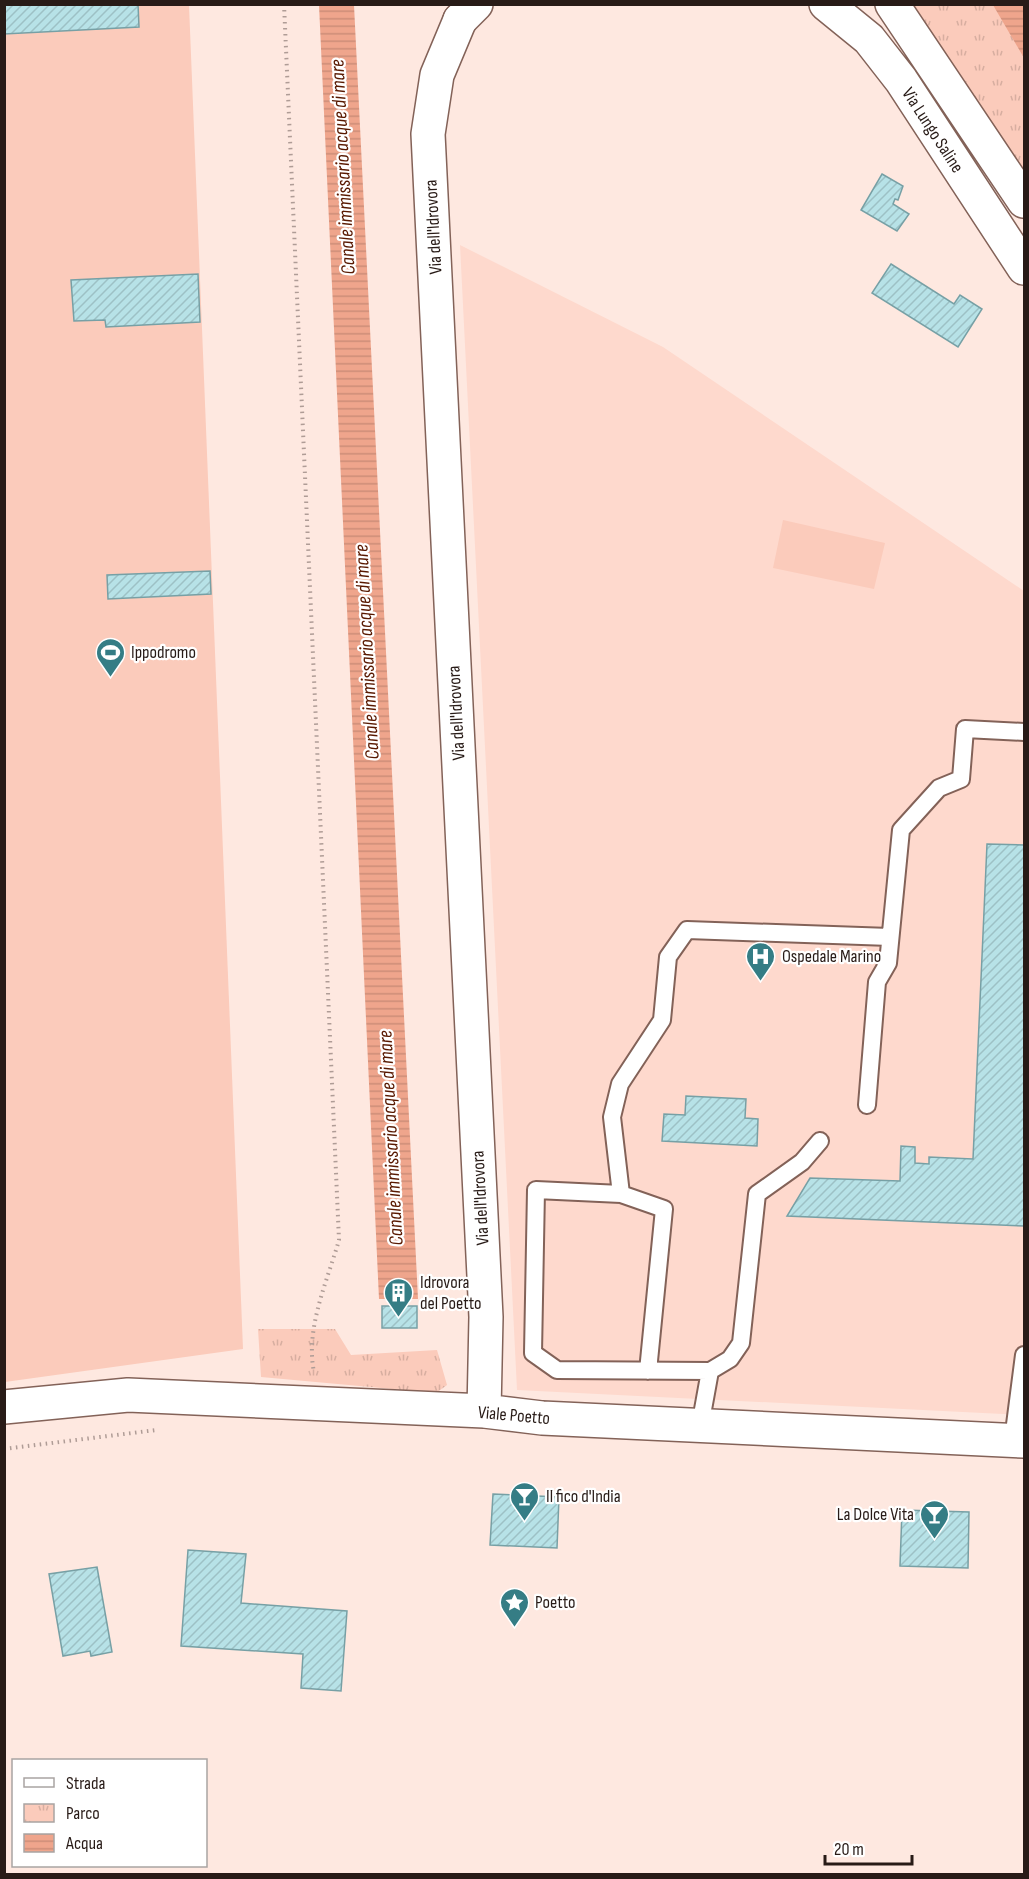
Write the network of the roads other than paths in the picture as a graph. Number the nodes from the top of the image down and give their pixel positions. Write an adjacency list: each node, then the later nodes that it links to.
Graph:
1 (826, 4): 5 (street, Via Lungo Saline)
2 (892, 4): 4 (street, Via Lungo Saline)
3 (466, 10): 15 (street, Via dell'Idrovora)
4 (1024, 201)
5 (1024, 268)
6 (1024, 732): 7 (lane)
7 (890, 937): 8 (lane); 10 (lane)
8 (867, 1105)
9 (820, 1141): 13 (lane)
10 (621, 1194): 12 (lane); 12 (lane)
11 (1024, 1355): 17 (lane)
12 (648, 1371): 13 (lane)
13 (710, 1371): 16 (lane)
14 (4, 1407): 15 (street, Viale Poetto)
15 (484, 1411): 16 (street, Viale Poetto)
16 (700, 1426): 17 (street, Viale Poetto)
17 (1019, 1441)

